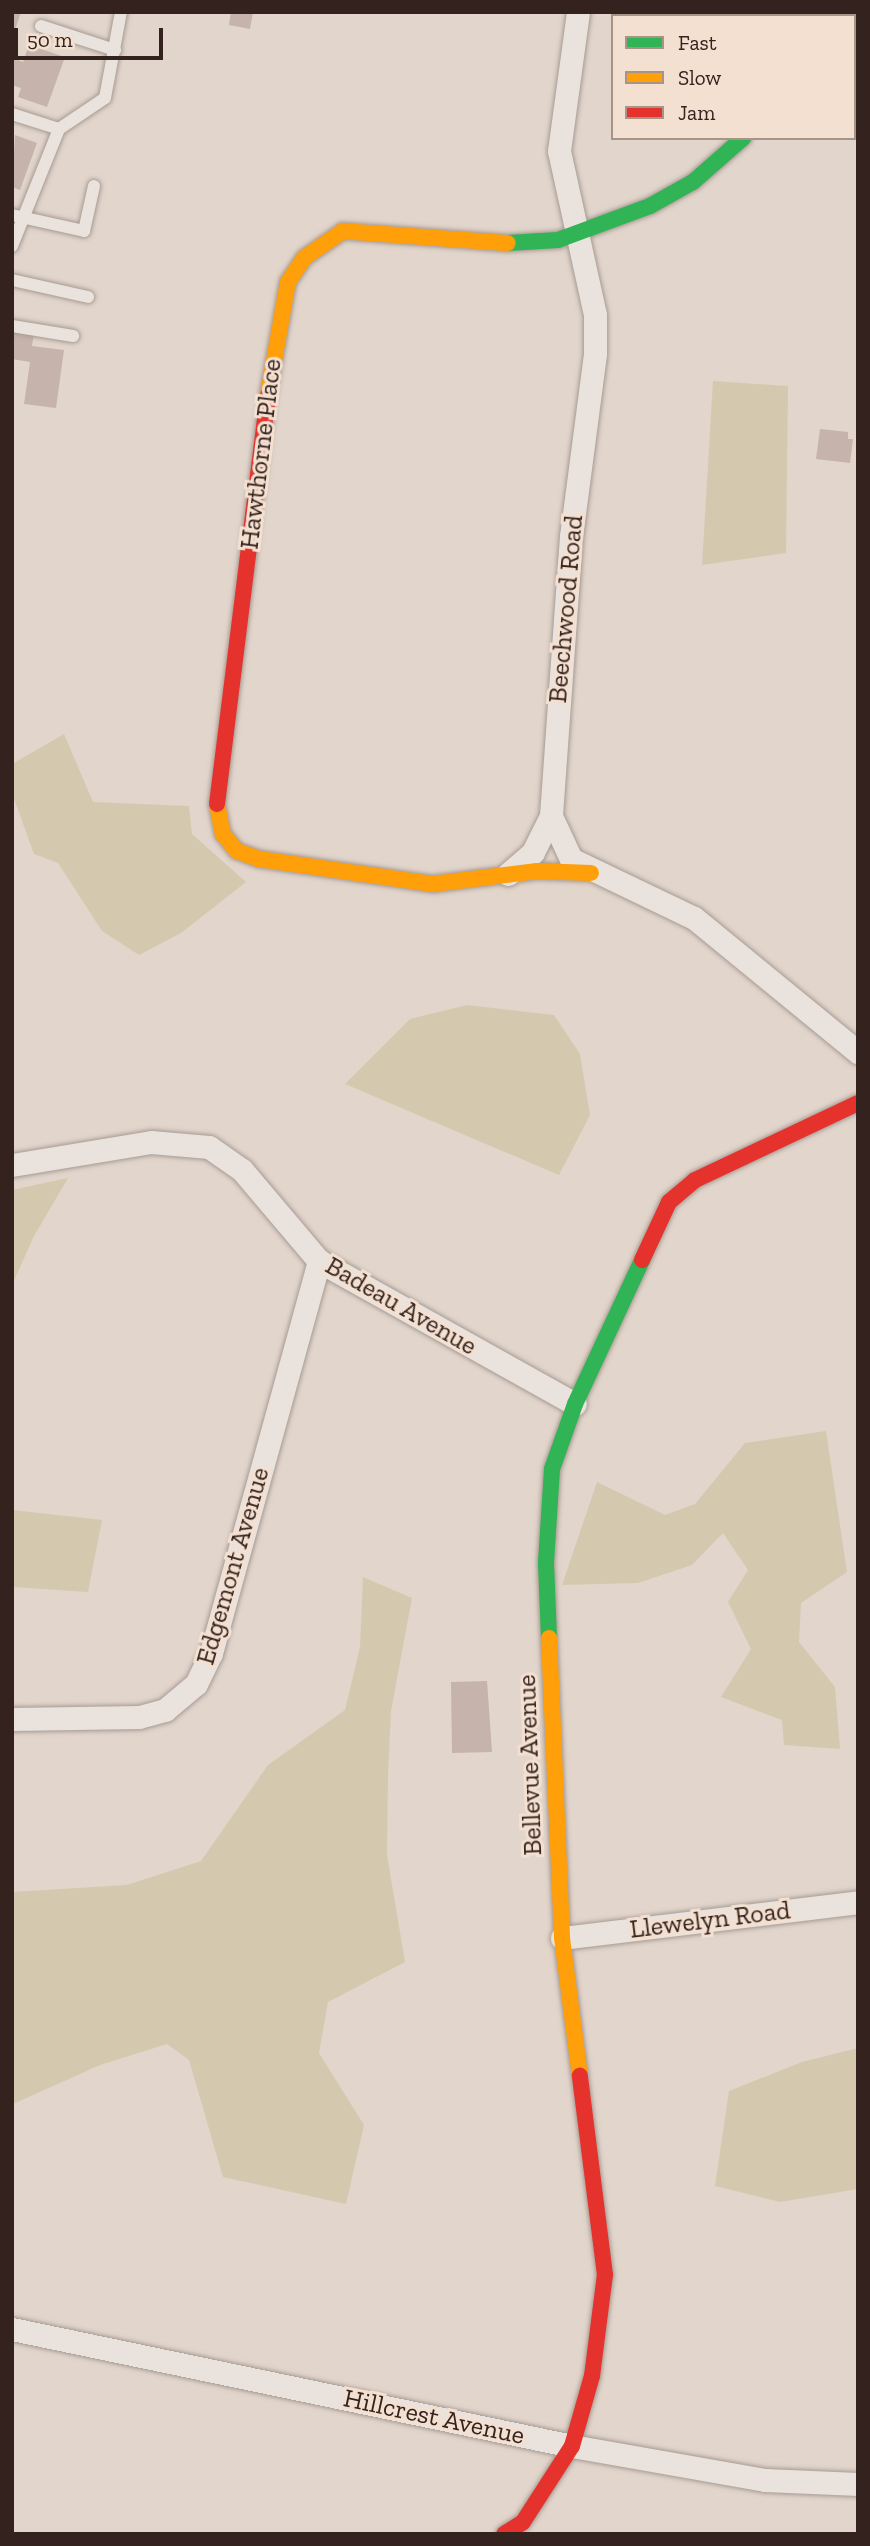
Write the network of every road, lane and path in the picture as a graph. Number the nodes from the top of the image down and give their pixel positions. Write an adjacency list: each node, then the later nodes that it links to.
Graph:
1 (121, 12): 4 (lane)
2 (578, 12): 10 (street, Beechwood Road)
3 (41, 26): 4 (lane)
4 (115, 50): 6 (lane)
5 (12, 114): 6 (lane)
6 (59, 129): 9 (lane)
7 (741, 140): 10 (street, Hawthorne Place)
8 (94, 186): 9 (lane)
9 (18, 215): 11 (lane)
10 (579, 233): 16 (street, Beechwood Road); 18 (street, Hawthorne Place)
11 (12, 246)
12 (12, 280): 13 (lane)
13 (88, 297)
14 (12, 326): 15 (lane)
15 (74, 336)
16 (551, 816): 17 (street, Beechwood Road); 18 (street)
17 (591, 873): 18 (street, Hawthorne Place); 19 (street, Beechwood Road)
18 (508, 874)
19 (858, 1052)
20 (858, 1103): 23 (street, Bellevue Avenue)
21 (12, 1165): 22 (street, Badeau Avenue)
22 (319, 1261): 23 (street, Badeau Avenue); 24 (street, Edgemont Avenue)
23 (575, 1404): 26 (street, Bellevue Avenue)
24 (12, 1719)
25 (858, 1902): 26 (street, Llewelyn Road)
26 (562, 1938): 28 (street, Bellevue Avenue)
27 (12, 2329): 28 (street, Hillcrest Avenue)
28 (572, 2446): 29 (street, Hillcrest Avenue); 30 (street, Bellevue Avenue)
29 (858, 2484)
30 (504, 2534)

